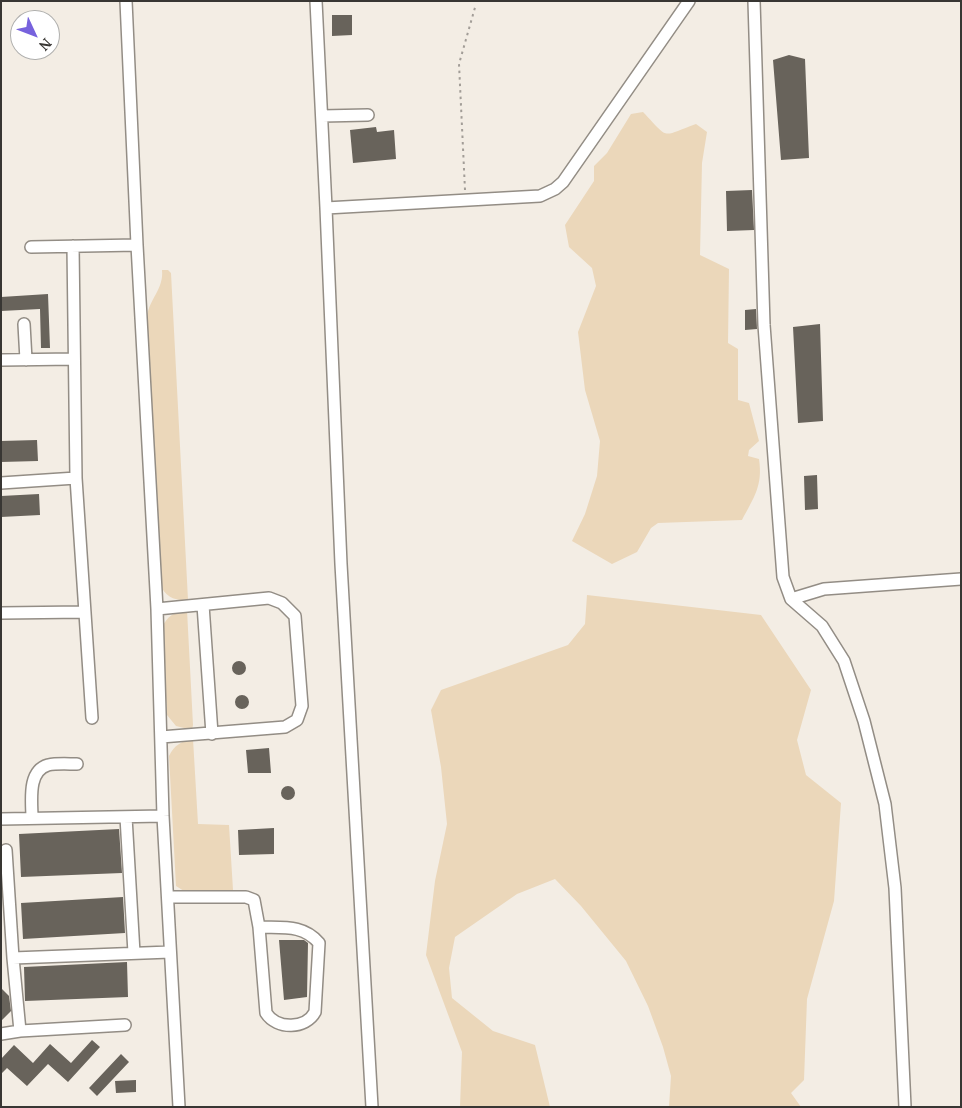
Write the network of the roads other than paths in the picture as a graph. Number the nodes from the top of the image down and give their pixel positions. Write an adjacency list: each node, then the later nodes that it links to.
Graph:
1 (126, 1): 8 (street)
2 (316, 1): 6 (street)
3 (690, 1): 7 (street)
4 (754, 1): 18 (street)
5 (368, 115): 6 (street)
6 (322, 116): 7 (street)
7 (326, 208): 41 (street)
8 (136, 245): 9 (street); 20 (street)
9 (73, 246): 10 (street); 12 (street)
10 (31, 247)
11 (24, 324): 14 (street)
12 (74, 359): 14 (street); 15 (street)
13 (1, 360): 14 (street)
14 (26, 360)
15 (76, 478): 16 (street); 21 (street)
16 (1, 483)
17 (961, 580): 18 (street)
18 (791, 599): 42 (street)
19 (203, 605): 20 (street); 24 (street); 24 (street)
20 (157, 609): 25 (street)
21 (84, 612): 22 (street); 23 (street)
22 (1, 613)
23 (92, 718)
24 (212, 734): 25 (street)
25 (161, 738): 27 (street)
26 (77, 764): 29 (street)
27 (163, 816): 28 (street); 32 (street)
28 (126, 817): 29 (street); 35 (street)
29 (32, 818): 30 (street)
30 (1, 819)
31 (6, 850): 36 (street)
32 (168, 897): 33 (street); 34 (street)
33 (259, 927): 33 (street)
34 (170, 952): 35 (street); 40 (street)
35 (134, 953): 36 (street)
36 (12, 958): 38 (street)
37 (125, 1026): 38 (street)
38 (20, 1031): 39 (street)
39 (1, 1034)
40 (178, 1107)
41 (372, 1107)
42 (905, 1107)

